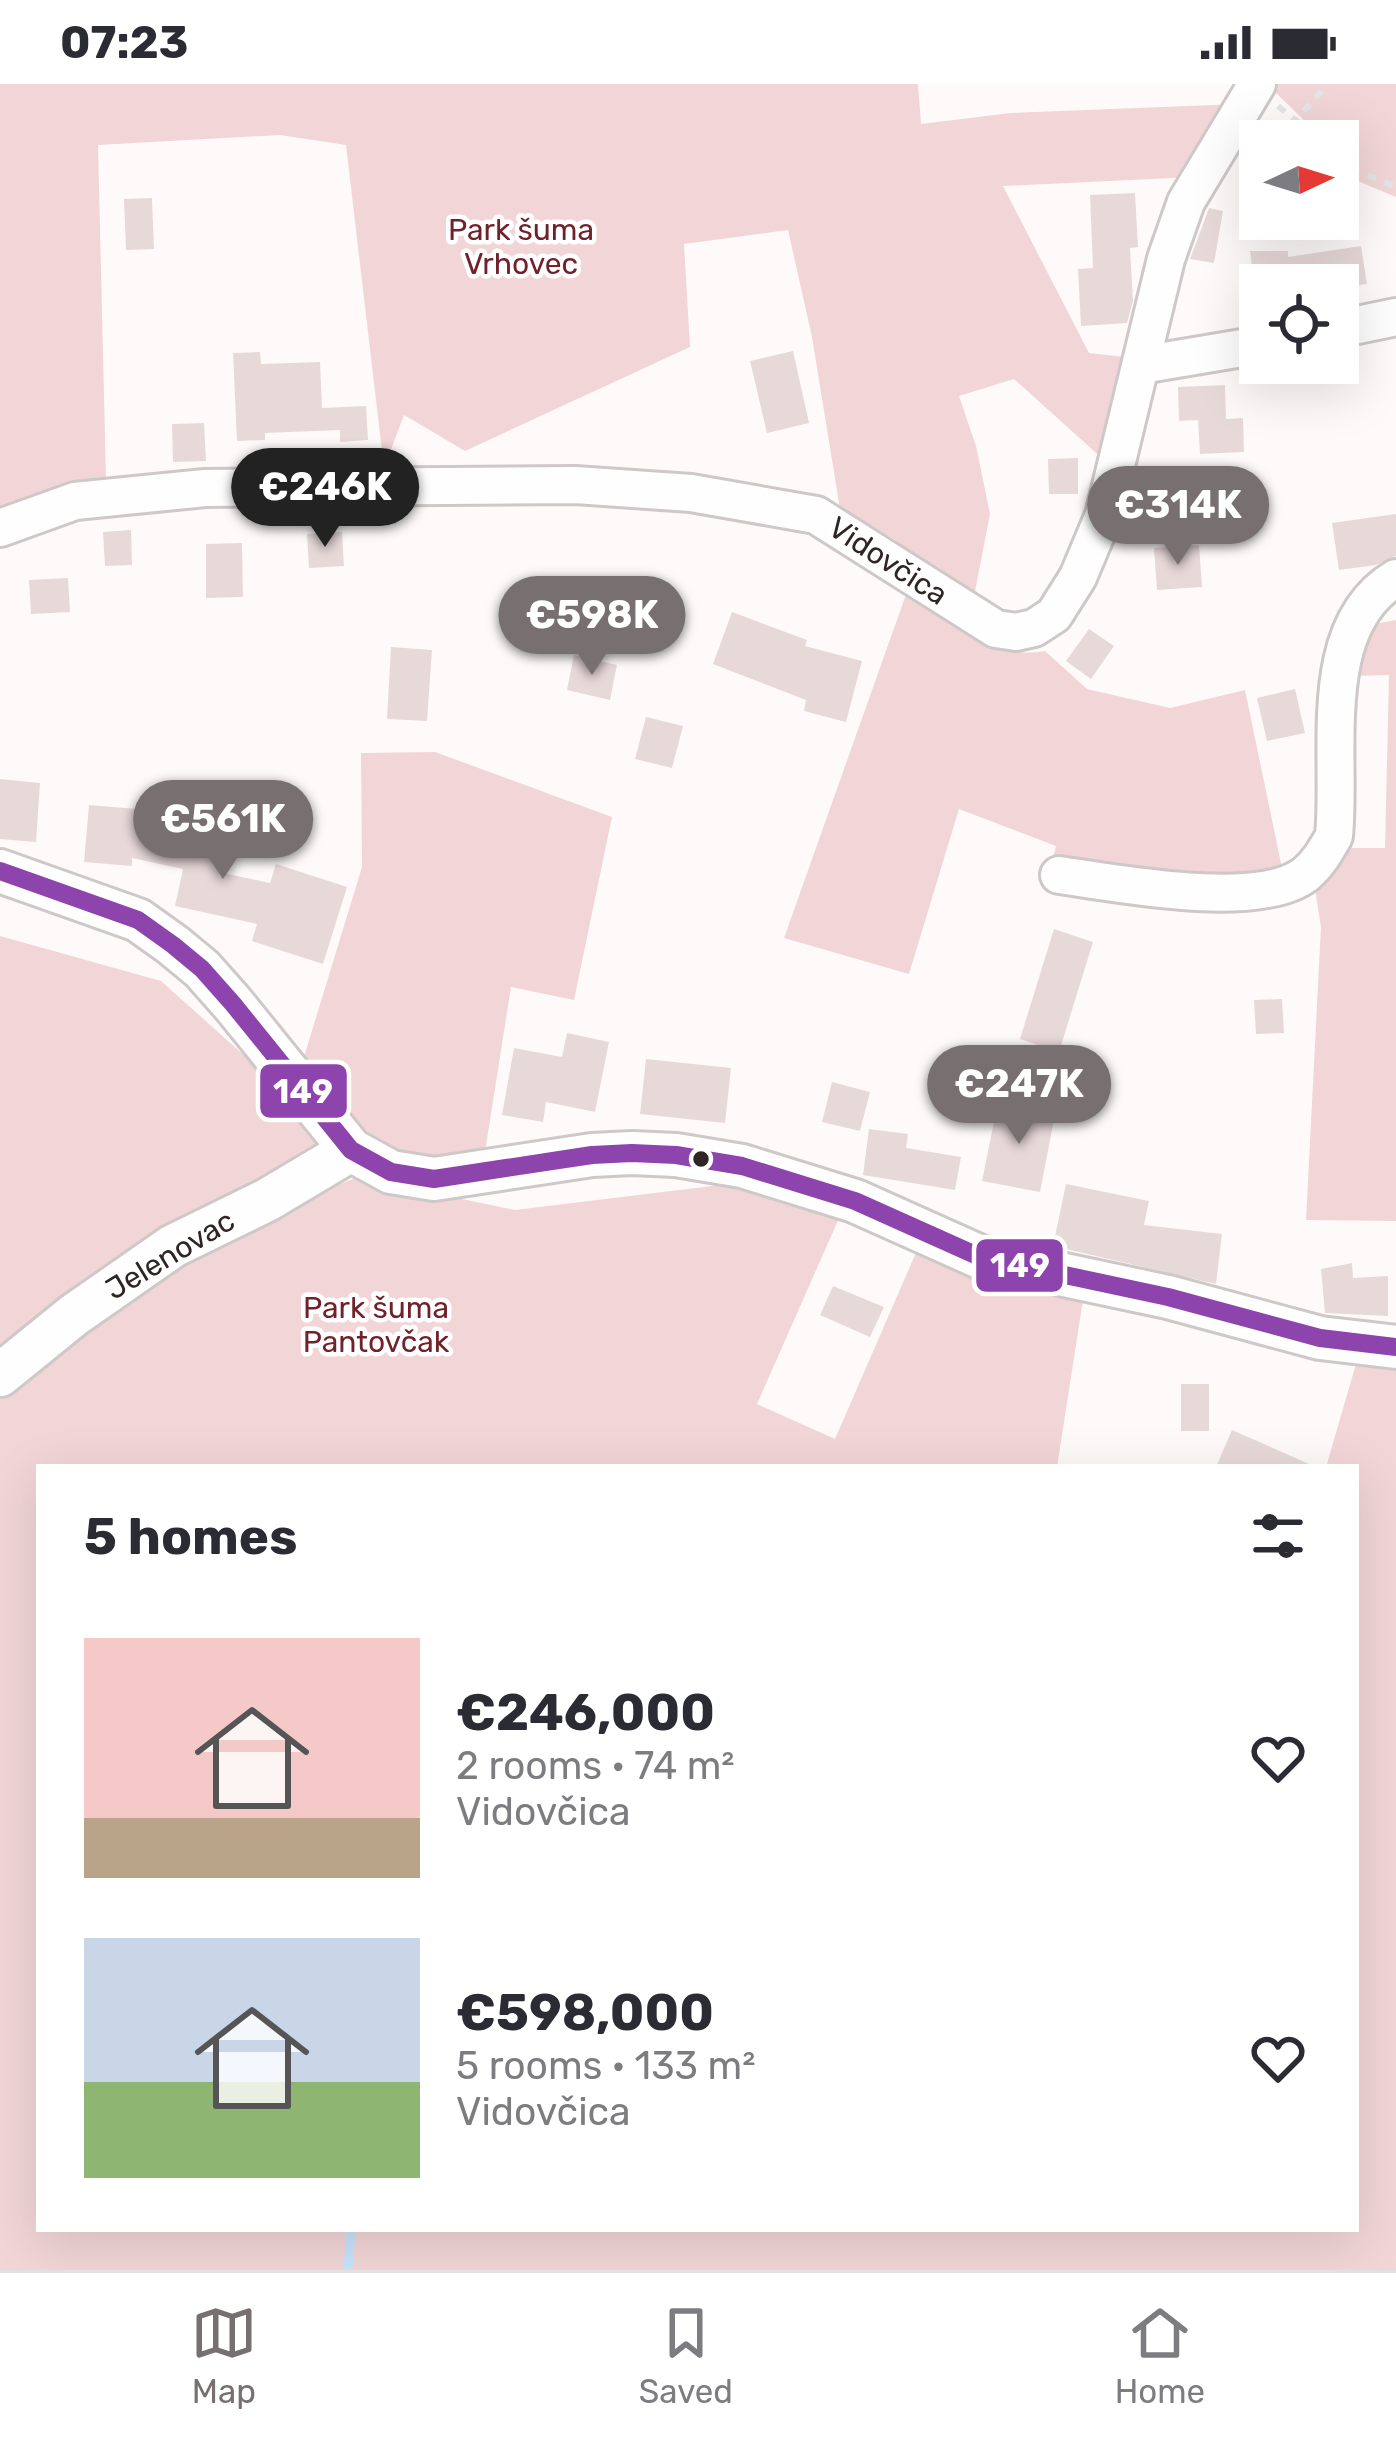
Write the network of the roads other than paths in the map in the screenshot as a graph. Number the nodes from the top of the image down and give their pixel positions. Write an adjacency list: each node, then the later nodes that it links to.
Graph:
1 (1257, 86): 5 (street, Vidovčica)
2 (1396, 317): 3 (street)
3 (1359, 325)
4 (1239, 348): 5 (street)
5 (1141, 364): 6 (street, Vidovčica)
6 (0, 528)
7 (1396, 578): 9 (street)
8 (0, 871): 10 (street)
9 (1059, 874)
10 (351, 1150): 11 (street); 12 (street, Jelenovac)
11 (1396, 1347)
12 (0, 1376)

